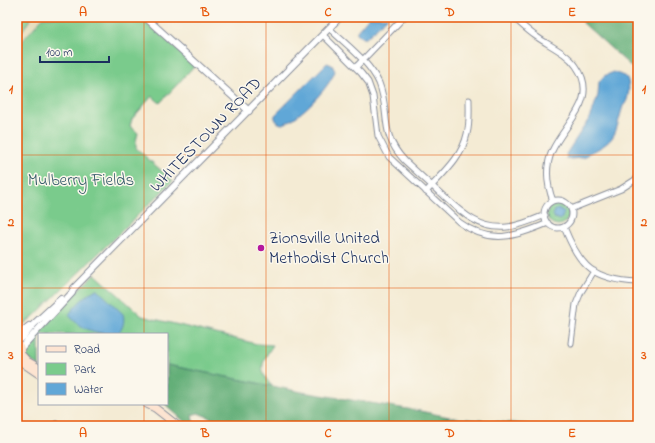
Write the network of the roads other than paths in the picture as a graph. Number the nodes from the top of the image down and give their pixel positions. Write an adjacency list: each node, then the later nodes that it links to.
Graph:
1 (145, 17): 10 (street)
2 (340, 17): 5 (street, WHITESTOWN ROAD)
3 (404, 17): 7 (street)
4 (513, 17): 14 (street)
5 (329, 28): 6 (street, WHITESTOWN ROAD); 7 (street)
6 (323, 35): 8 (street); 10 (street, WHITESTOWN ROAD)
7 (362, 60): 8 (street); 12 (street)
8 (356, 67): 13 (street)
9 (469, 100): 12 (street)
10 (249, 111): 21 (street, WHITESTOWN ROAD)
11 (638, 178): 15 (street)
12 (432, 186): 13 (street); 16 (street)
13 (426, 192): 17 (street)
14 (553, 201): 15 (street); 16 (street)
15 (571, 209): 18 (street)
16 (545, 215): 17 (street)
17 (548, 223): 18 (street)
18 (564, 227): 19 (street)
19 (594, 271): 20 (street); 24 (street)
20 (638, 282)
21 (74, 288): 22 (street, WHITESTOWN ROAD); 25 (street, WHITESTOWN ROAD)
22 (34, 324): 23 (street, WHITESTOWN ROAD); 25 (street, WHITESTOWN ROAD)
23 (17, 336)
24 (571, 343)
25 (18, 350): 26 (main road); 27 (main road)
26 (38, 367)
27 (38, 373)
28 (149, 405): 29 (main road)
29 (178, 426)

